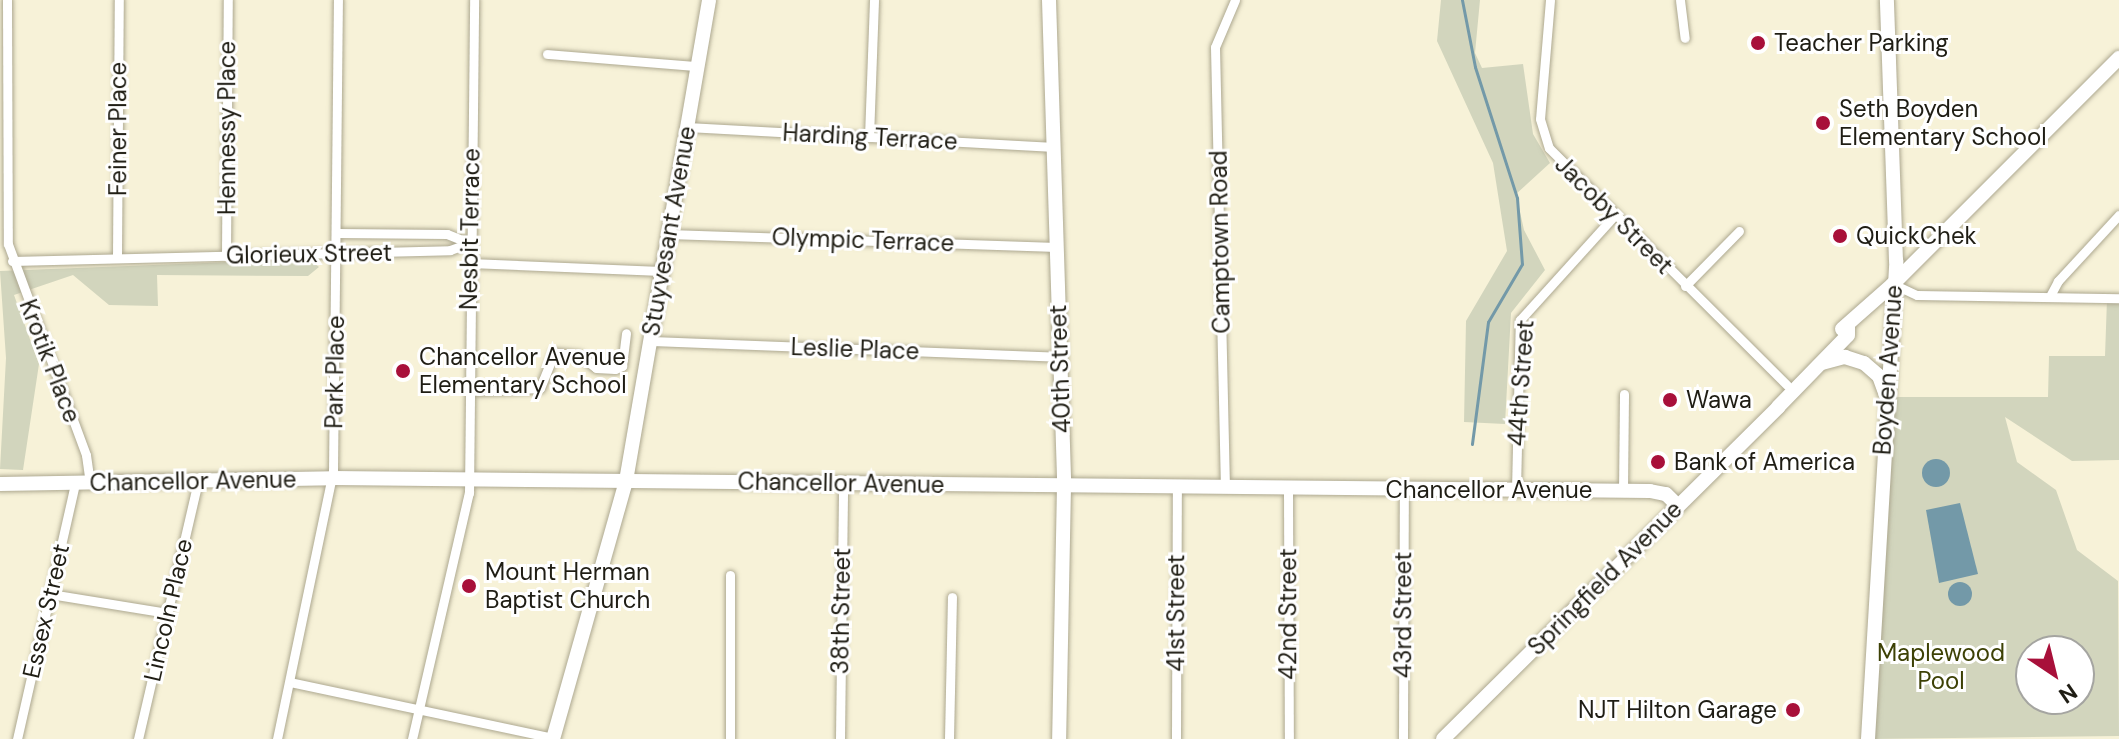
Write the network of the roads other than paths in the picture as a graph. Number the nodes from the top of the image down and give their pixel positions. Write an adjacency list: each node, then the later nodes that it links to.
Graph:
1 (7, 0): 30 (street, Krotik Place)
2 (119, 0): 29 (street, Feiner Place)
3 (228, 0): 28 (street, Hennessy Place)
4 (338, 0): 23 (street, Park Place)
5 (474, 0): 25 (street, Nesbit Terrace)
6 (709, 0): 16 (main road, Stuyvesant Avenue)
7 (874, 0): 18 (street)
8 (1049, 0): 19 (main road, 40th Street)
9 (1235, 0): 57 (street, Camptown Road)
10 (1550, 0): 21 (street, Jacoby Street)
11 (1680, 0): 13 (street)
12 (1887, 0): 33 (main road, Boyden Avenue)
13 (1685, 38)
14 (547, 54): 16 (street)
15 (2119, 58): 33 (main road, Springfield Avenue)
16 (697, 66): 17 (main road, Stuyvesant Avenue)
17 (687, 127): 18 (street, Harding Terrace); 24 (main road, Stuyvesant Avenue)
18 (869, 137): 19 (street, Harding Terrace)
19 (1054, 147): 26 (main road, 40th Street)
20 (2119, 215): 35 (street)
21 (1614, 216): 34 (street, Jacoby Street); 60 (street, 44th Street)
22 (1739, 231): 34 (street)
23 (336, 233): 25 (street, Glorieux Street); 27 (street, Park Place)
24 (668, 234): 26 (street, Olympic Terrace); 32 (main road, Stuyvesant Avenue)
25 (469, 243): 27 (street, Glorieux Street); 31 (street, Nesbit Terrace)
26 (1057, 247): 40 (main road, 40th Street)
27 (336, 253): 28 (street, Glorieux Street); 47 (street, Park Place)
28 (226, 256): 29 (street, Glorieux Street)
29 (117, 257): 30 (street, Glorieux Street)
30 (12, 261): 52 (street, Krotik Place)
31 (470, 263): 32 (street); 43 (street, Nesbit Terrace)
32 (661, 271): 39 (main road, Stuyvesant Avenue)
33 (1893, 284): 35 (street); 37 (main road, Springfield Avenue); 45 (main road, Boyden Avenue)
34 (1685, 286): 42 (street, Jacoby Street)
35 (2050, 296): 36 (street)
36 (2119, 298)
37 (1848, 327): 41 (main road, Springfield Avenue); 42 (main road, Springfield Avenue)
38 (626, 333): 43 (street)
39 (650, 341): 40 (street, Leslie Place); 50 (main road, Stuyvesant Avenue)
40 (1060, 357): 55 (main road, 40th Street)
41 (1813, 371): 45 (main road); 46 (main road, Springfield Avenue)
42 (1787, 385): 46 (main road, Springfield Avenue)
43 (469, 391): 48 (street, Nesbit Terrace)
44 (1624, 394): 61 (street)
45 (1886, 395): 82 (main road, Boyden Avenue)
46 (1766, 416): 62 (main road, Springfield Avenue)
47 (333, 478): 48 (main road, Chancellor Avenue); 49 (main road, Chancellor Avenue); 67 (street, Park Place)
48 (470, 480): 50 (main road, Chancellor Avenue); 68 (street, Nesbit Terrace)
49 (198, 481): 52 (main road, Chancellor Avenue); 66 (street, Lincoln Place)
50 (626, 481): 54 (main road, Chancellor Avenue); 74 (main road, Stuyvesant Avenue)
51 (75, 483): 52 (main road, Chancellor Avenue); 53 (main road, Chancellor Avenue); 64 (street, Essex Street)
52 (90, 483)
53 (0, 484)
54 (843, 484): 55 (main road, Chancellor Avenue); 76 (street, 38th Street)
55 (1064, 486): 56 (main road, Chancellor Avenue); 78 (main road, 40th Street)
56 (1177, 487): 57 (main road, Chancellor Avenue); 79 (street, 41st Street)
57 (1225, 488): 58 (main road, Chancellor Avenue)
58 (1288, 489): 59 (main road, Chancellor Avenue); 80 (street, 42nd Street)
59 (1404, 490): 60 (main road, Chancellor Avenue); 81 (street, 43rd Street)
60 (1516, 490): 61 (main road, Chancellor Avenue)
61 (1623, 491): 62 (main road, Chancellor Avenue)
62 (1677, 505): 69 (main road, Springfield Avenue)
63 (730, 575): 75 (street)
64 (50, 594): 66 (street); 70 (street, Essex Street)
65 (952, 597): 77 (street)
66 (167, 613): 71 (street, Lincoln Place)
67 (290, 682): 68 (street); 72 (street, Park Place)
68 (419, 709): 73 (street, Nesbit Terrace); 74 (street)
69 (1446, 738)
70 (17, 739)
71 (138, 739)
72 (277, 739)
73 (412, 739)
74 (553, 739)
75 (730, 739)
76 (840, 739)
77 (949, 739)
78 (1059, 739)
79 (1176, 739)
80 (1289, 739)
81 (1403, 739)
82 (1868, 739)

